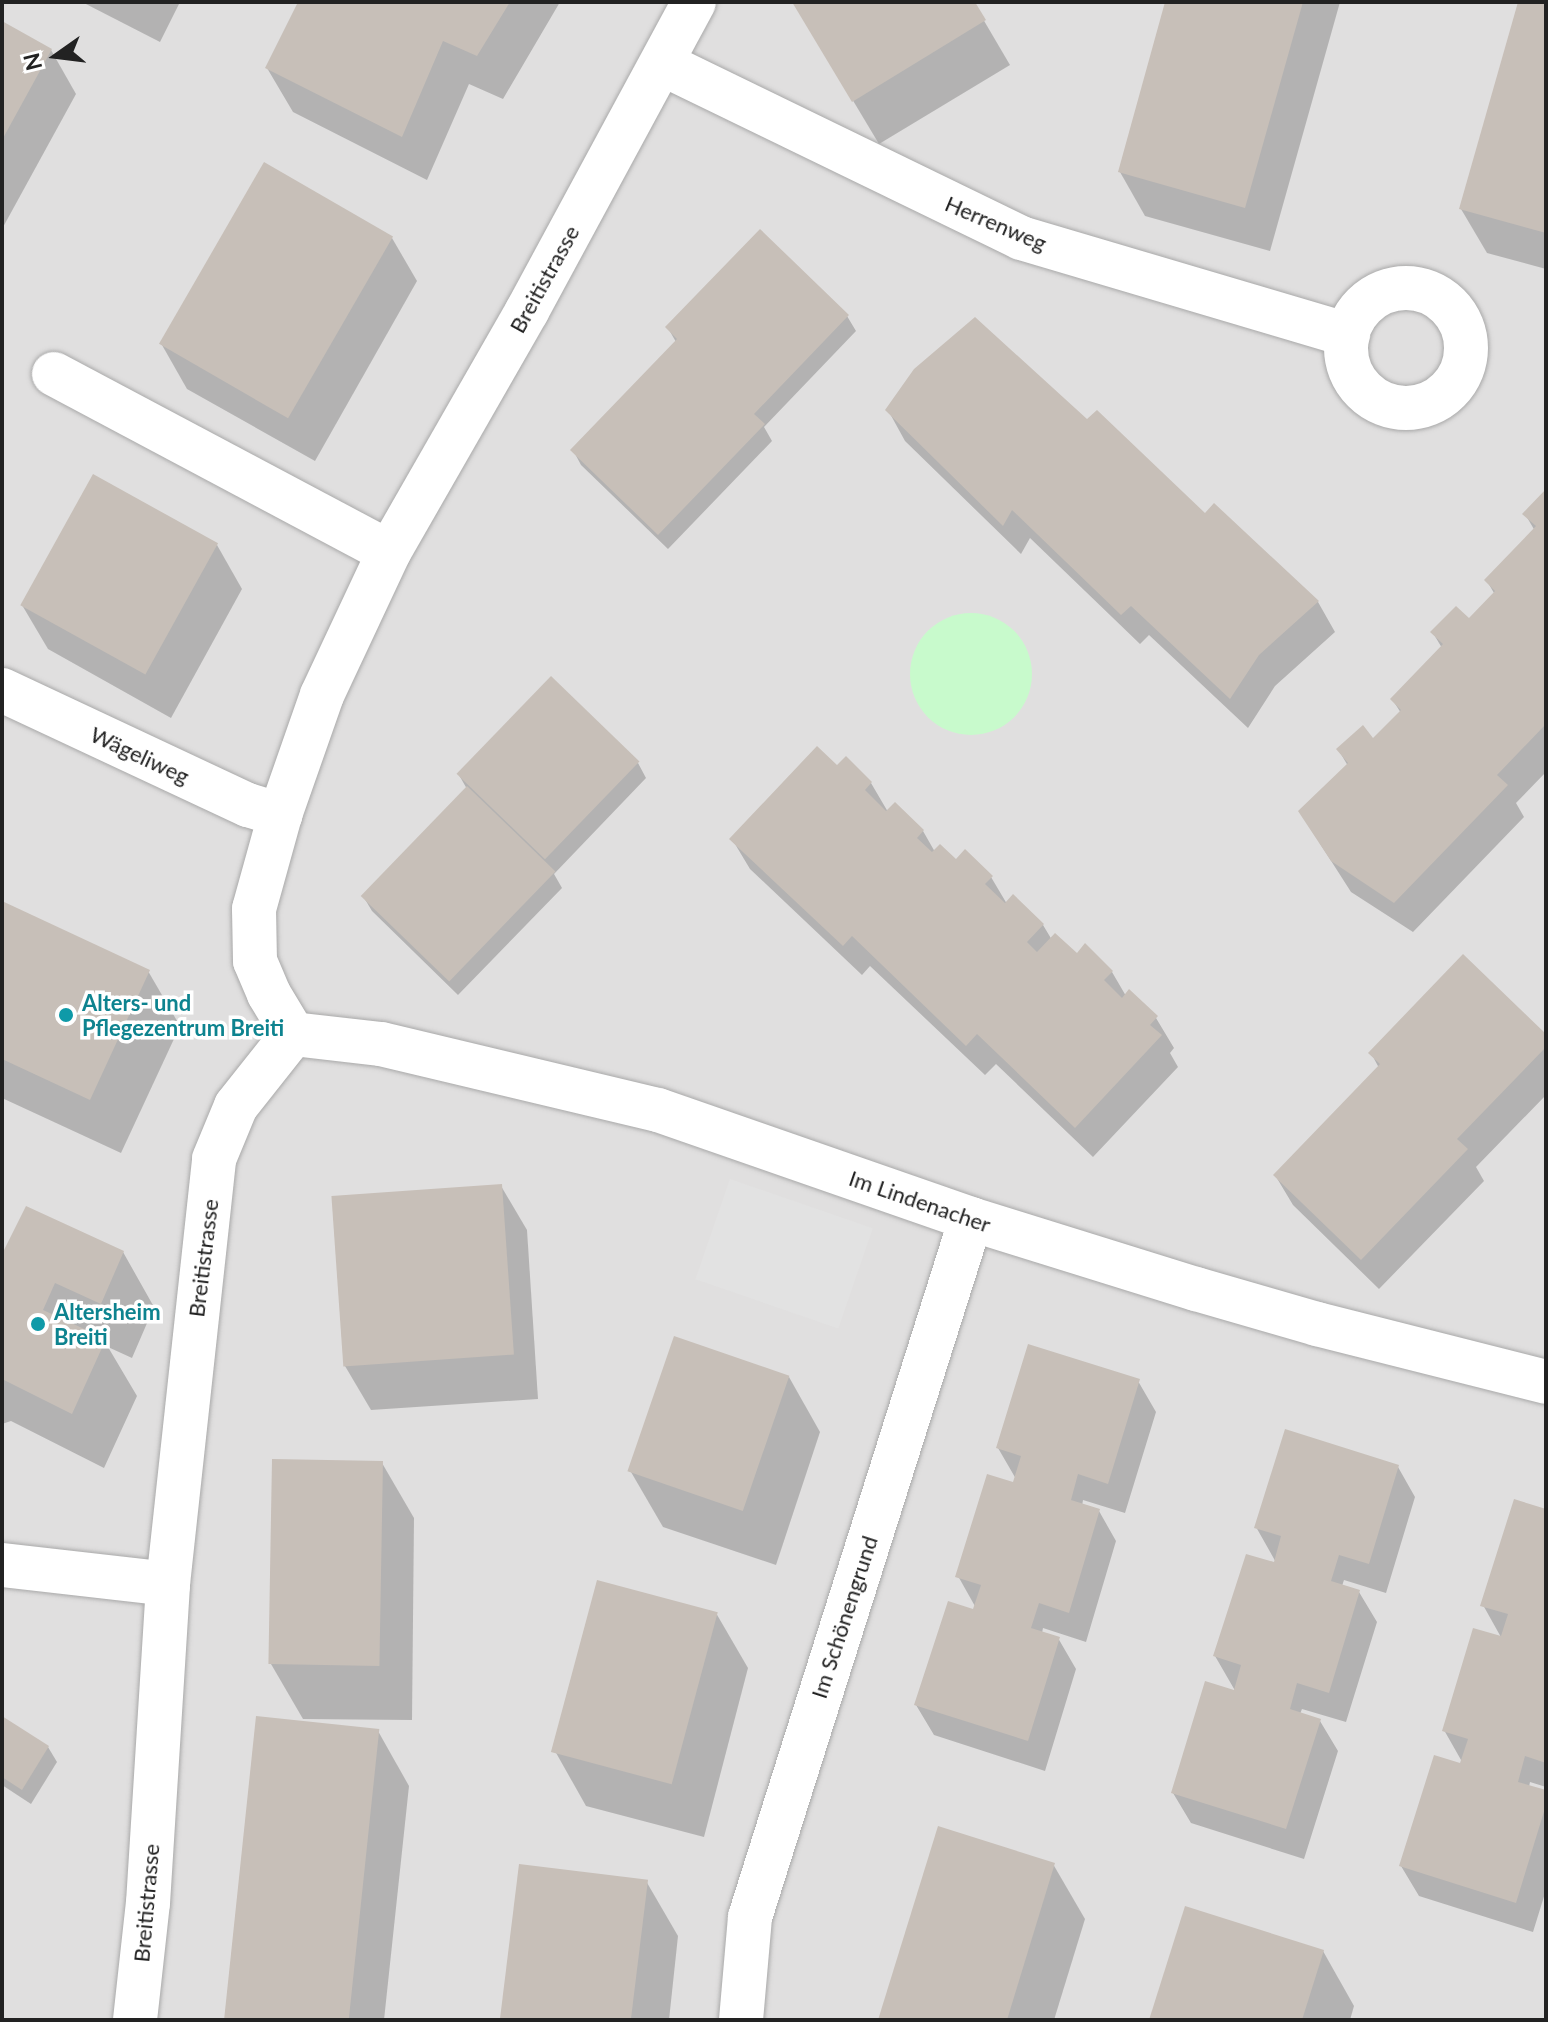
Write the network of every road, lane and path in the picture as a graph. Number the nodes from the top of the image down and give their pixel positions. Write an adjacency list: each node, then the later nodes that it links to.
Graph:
1 (694, 2): 2 (street, Breitistrasse)
2 (663, 64): 3 (street, Herrenweg); 5 (street, Breitistrasse)
3 (1348, 335)
4 (54, 374): 5 (street)
5 (389, 552): 7 (street, Breitistrasse)
6 (2, 690): 7 (street, Wägeliweg)
7 (280, 815): 8 (street, Breitistrasse)
8 (293, 1034): 9 (street, Im Lindenacher); 12 (street, Breitistrasse)
9 (971, 1219): 10 (street, Im Lindenacher); 14 (street, Im Schönengrund)
10 (1546, 1382)
11 (2, 1565): 12 (street)
12 (168, 1584): 13 (street, Breitistrasse)
13 (135, 2020)
14 (741, 2020)

